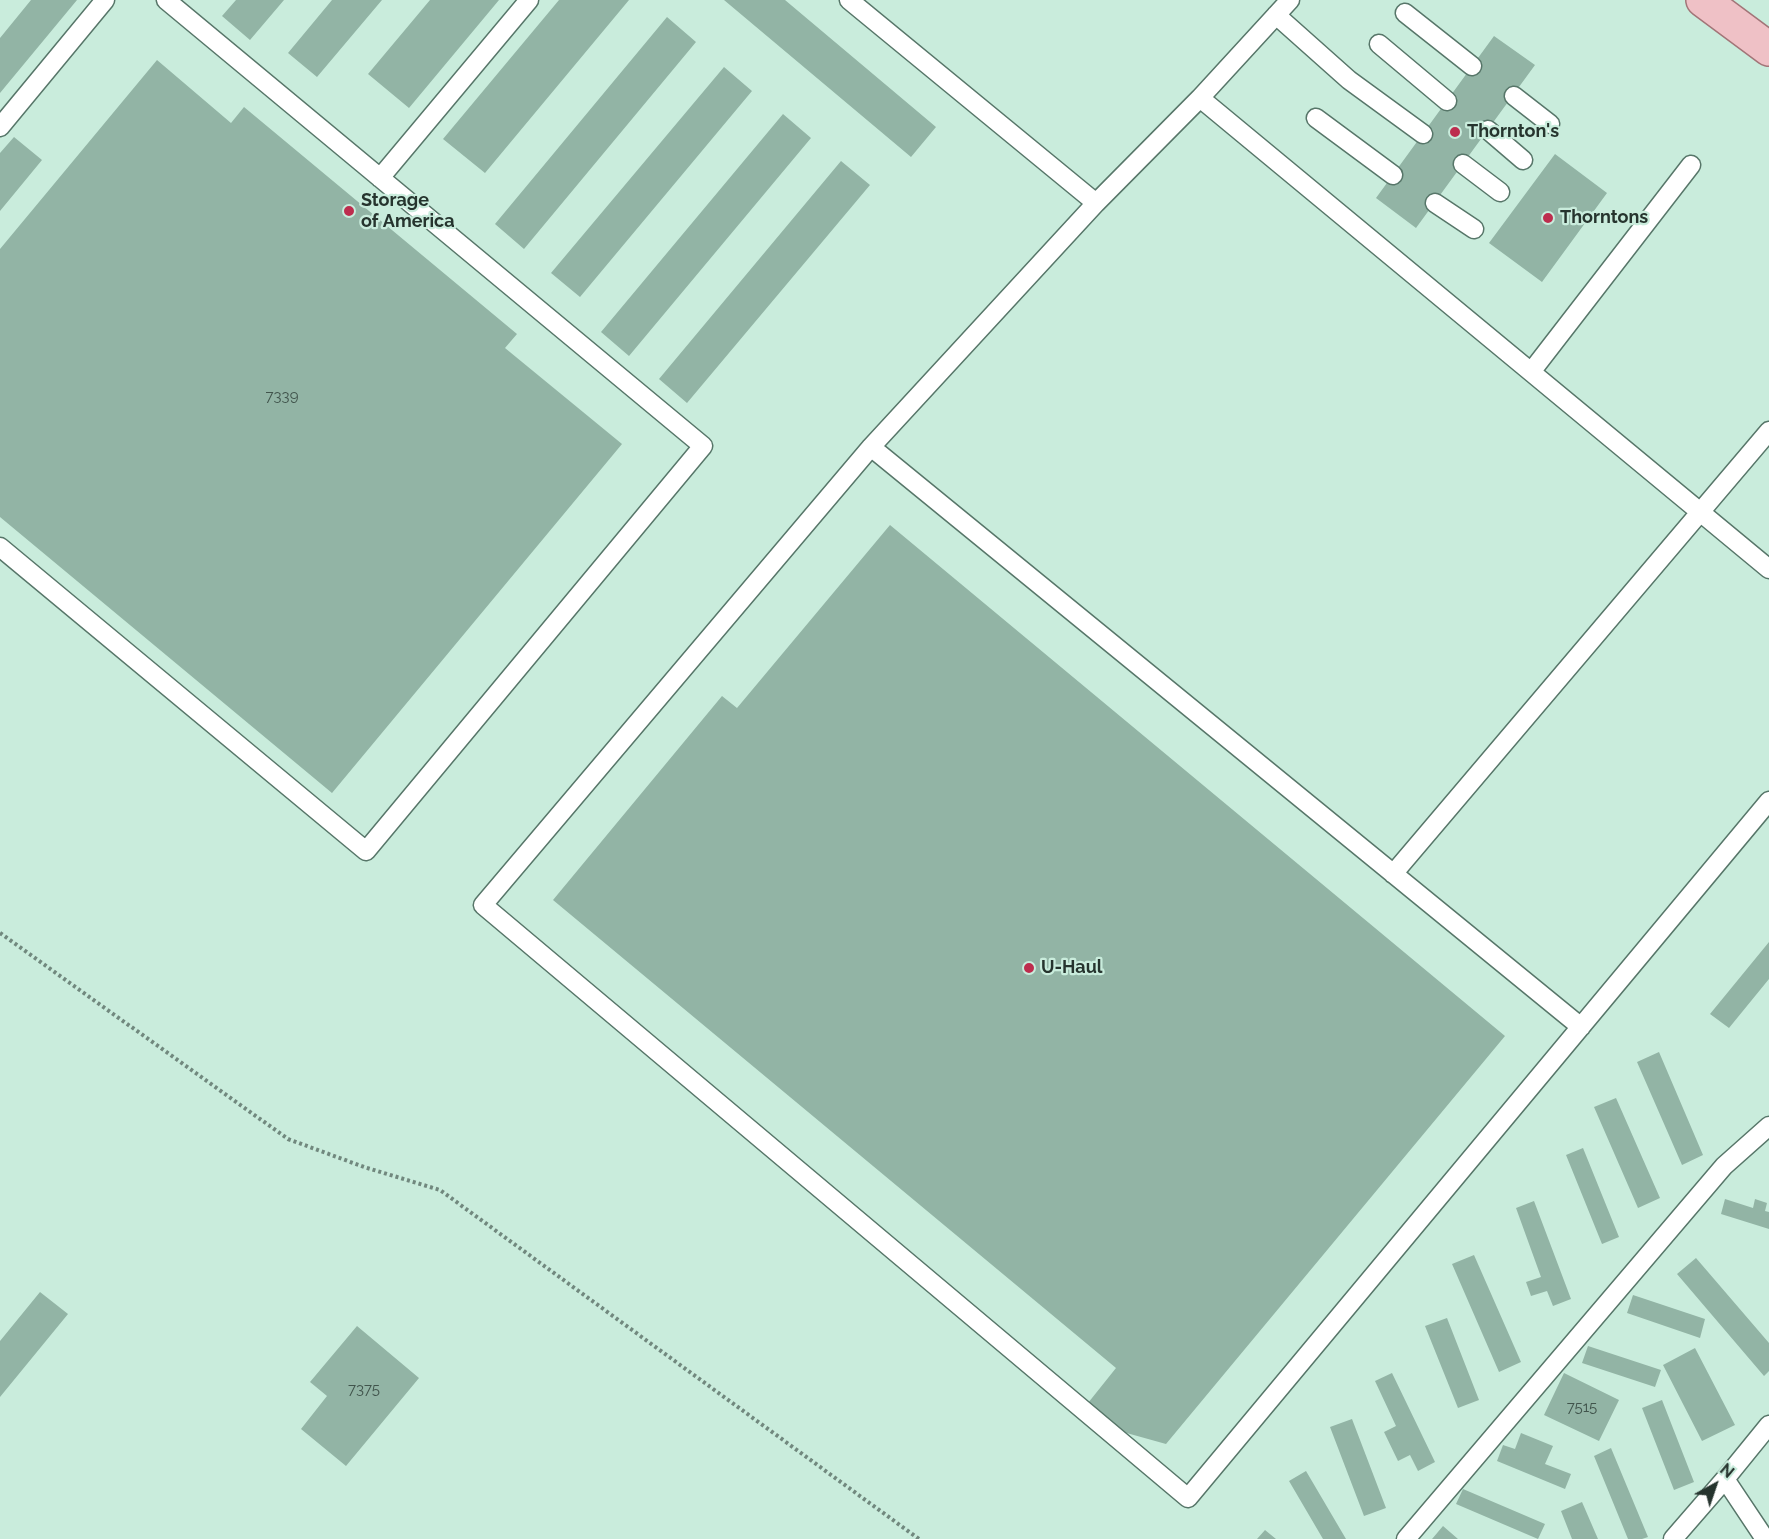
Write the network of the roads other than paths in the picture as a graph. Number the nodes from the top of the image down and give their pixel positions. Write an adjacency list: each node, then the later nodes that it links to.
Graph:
1 (105, 0): 17 (lane)
2 (166, 0): 24 (lane)
3 (529, 0): 24 (lane)
4 (849, 0): 27 (lane)
5 (1290, 0): 8 (lane)
6 (1702, 0): 10 (main road)
7 (1405, 13): 11 (lane)
8 (1276, 15): 13 (lane); 19 (lane)
9 (1379, 44): 14 (lane)
10 (1769, 49)
11 (1472, 66)
12 (1514, 96): 16 (lane)
13 (1200, 98): 27 (lane); 29 (lane)
14 (1447, 101)
15 (1316, 118): 23 (lane)
16 (1550, 123)
17 (0, 127)
18 (1488, 130): 20 (lane)
19 (1423, 134)
20 (1523, 160)
21 (1463, 164): 25 (lane)
22 (1691, 165): 29 (lane)
23 (1393, 175)
24 (380, 178): 33 (lane)
25 (1500, 192)
26 (1434, 203): 28 (lane)
27 (1096, 204): 31 (lane)
28 (1474, 229)
29 (1531, 372): 32 (lane)
30 (1769, 431): 32 (lane)
31 (871, 447): 36 (lane); 37 (lane)
32 (1699, 512): 34 (lane); 36 (lane)
33 (0, 547)
34 (1769, 570)
35 (1769, 801): 37 (lane)
36 (1393, 874): 37 (lane)
37 (1581, 1027)
38 (1769, 1126): 41 (lane)
39 (1769, 1425): 40 (lane)
40 (1725, 1479): 42 (lane); 43 (lane)
41 (1406, 1539)
42 (1673, 1539)
43 (1765, 1539)

